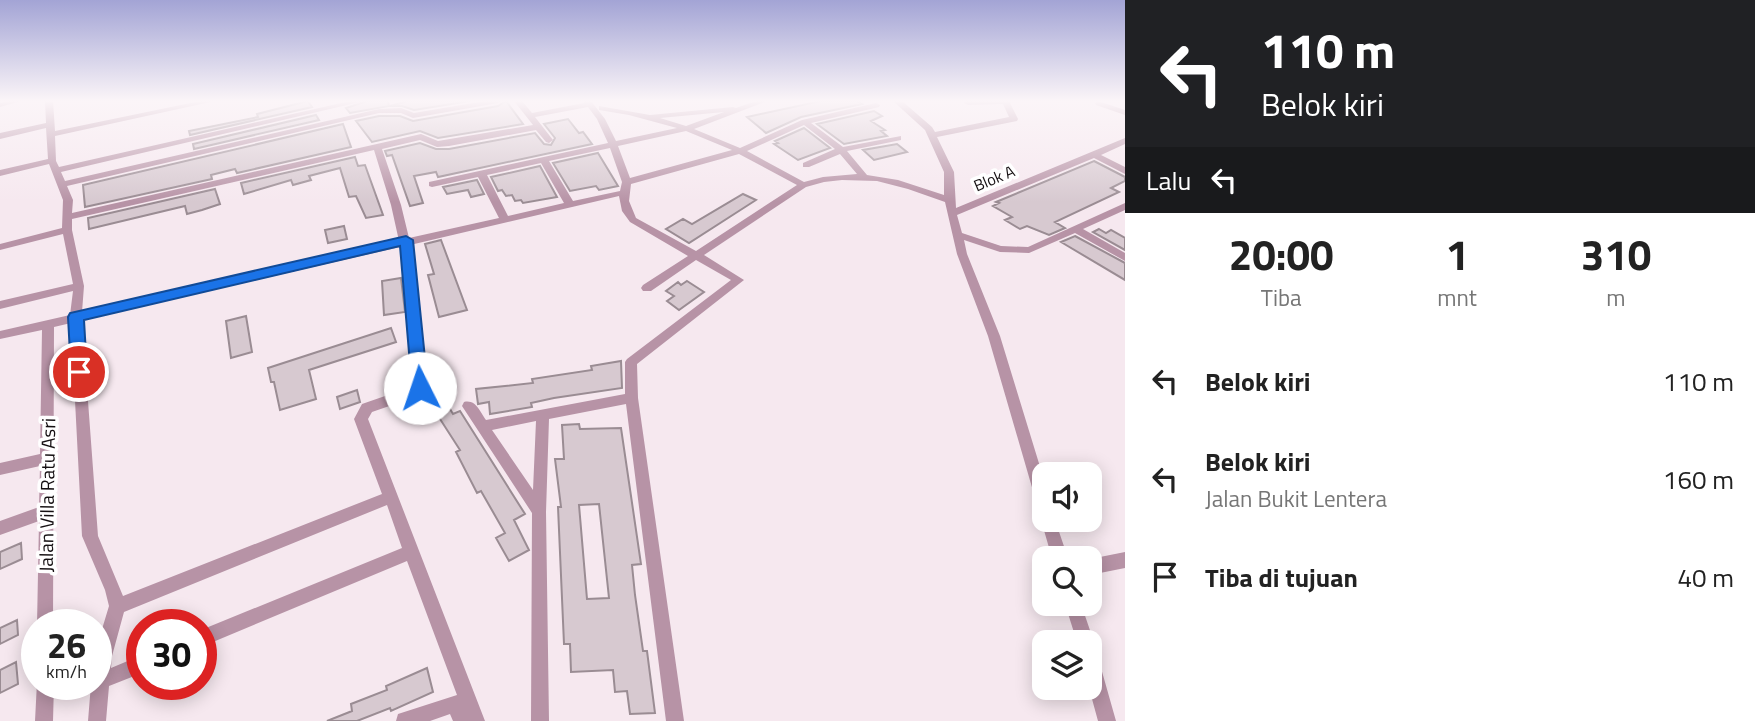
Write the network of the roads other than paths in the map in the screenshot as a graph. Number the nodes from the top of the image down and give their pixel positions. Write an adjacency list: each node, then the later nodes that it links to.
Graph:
1 (52, 135): 23 (street)
2 (202, 135): 23 (street)
3 (277, 135): 28 (street)
4 (495, 135): 12 (street)
5 (544, 135): 14 (street)
6 (609, 135): 16 (street)
7 (662, 135): 16 (street)
8 (699, 135): 19 (street)
9 (777, 135): 19 (street)
10 (821, 135): 18 (street)
11 (933, 135): 32 (street)
12 (421, 137): 17 (street)
13 (898, 138): 18 (street)
14 (549, 140)
15 (1125, 141): 20 (street, Blok A)
16 (615, 146): 21 (street); 31 (street)
17 (377, 148): 36 (street); 41 (street)
18 (841, 150): 22 (street); 27 (street)
19 (740, 151): 30 (street); 31 (street)
20 (1095, 155): 24 (street); 35 (street, Blok A)
21 (544, 160): 26 (street); 33 (street)
22 (806, 165)
23 (55, 166): 25 (street); 28 (street)
24 (1125, 171)
25 (0, 173)
26 (481, 173): 29 (street); 37 (street)
27 (863, 175): 30 (street); 32 (street)
28 (63, 184): 36 (street)
29 (432, 184)
30 (803, 185): 43 (street)
31 (625, 187): 33 (street); 43 (street)
32 (949, 200): 35 (street)
33 (570, 205): 37 (street)
34 (1123, 209): 38 (street)
35 (953, 213): 40 (street)
36 (69, 217): 39 (street)
37 (505, 219): 41 (street)
38 (1076, 229): 40 (street); 44 (street)
39 (67, 230): 42 (street); 45 (street)
40 (956, 234): 56 (street)
41 (406, 240): 48 (street); 58 (street)
42 (0, 247)
43 (696, 256): 46 (street); 51 (street)
44 (1125, 258)
45 (79, 286): 47 (street); 48 (street)
46 (647, 288)
47 (0, 305)
48 (76, 317): 49 (street); 65 (street)
49 (48, 324): 50 (street); 55 (street, Jalan Villa Ratu Asri)
50 (0, 335)
51 (632, 398): 53 (street); 78 (street)
52 (469, 406): 54 (street)
53 (543, 415): 54 (street); 60 (street)
54 (483, 426): 60 (street)
55 (47, 458): 57 (street); 59 (street, Jalan Villa Ratu Asri)
56 (1032, 464)
57 (0, 469)
58 (391, 497): 62 (street); 65 (street)
59 (47, 511): 61 (street); 66 (street, Jalan Villa Ratu Asri)
60 (539, 512): 77 (street)
61 (0, 528)
62 (412, 551): 68 (street); 76 (street)
63 (1125, 560): 64 (street)
64 (1102, 565)
65 (117, 606): 67 (street)
66 (45, 609)
67 (112, 627)
68 (217, 632)
69 (44, 700): 72 (street)
70 (98, 700): 73 (street)
71 (1101, 700): 79 (street)
72 (44, 721)
73 (97, 721)
74 (405, 721): 75 (street)
75 (462, 721)
76 (476, 721)
77 (540, 721)
78 (675, 721)
79 (1107, 721)

